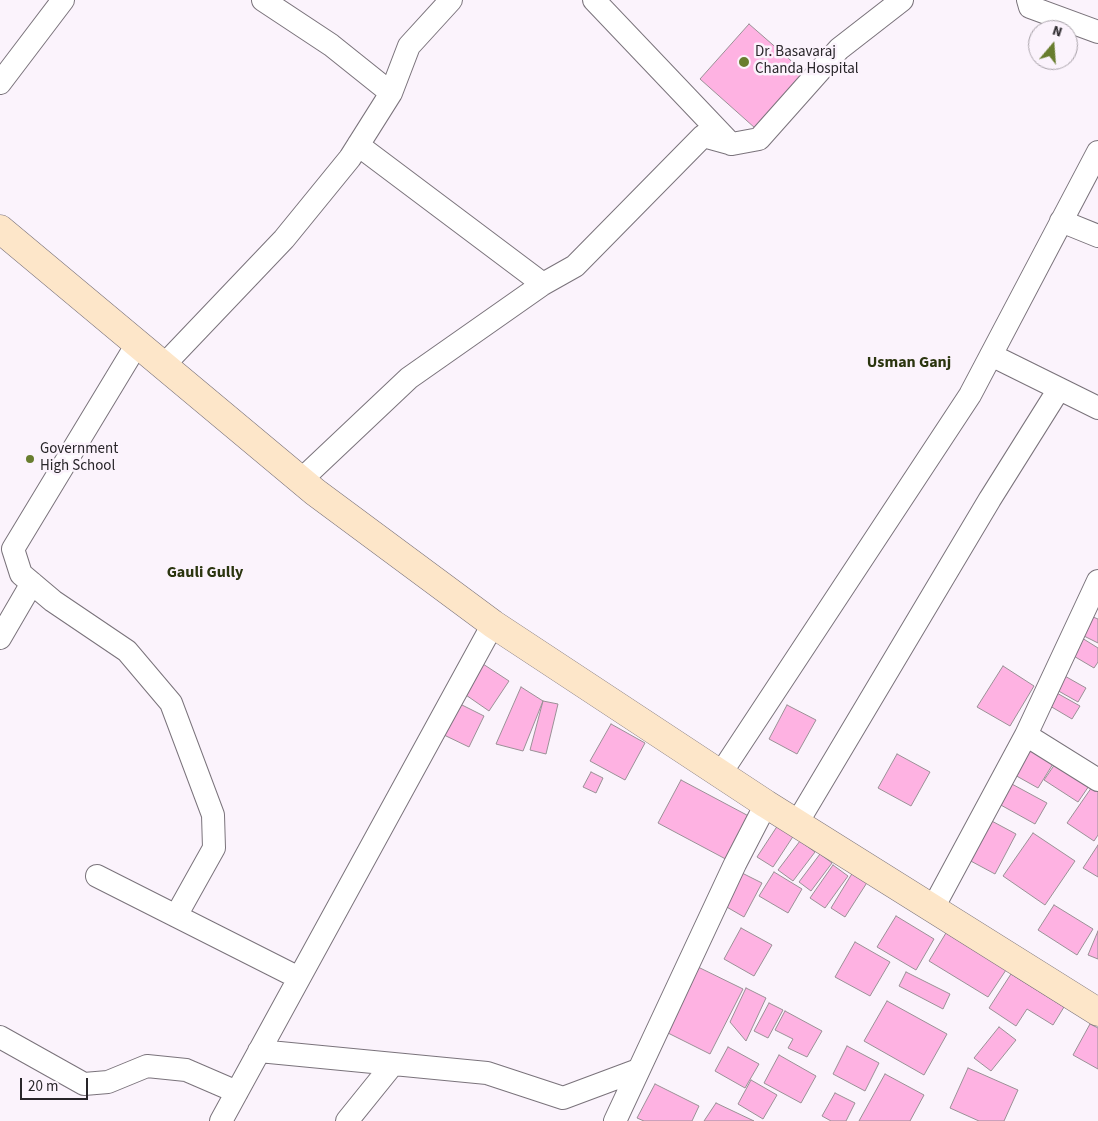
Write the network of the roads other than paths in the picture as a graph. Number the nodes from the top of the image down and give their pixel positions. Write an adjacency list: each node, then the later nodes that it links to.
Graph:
1 (63, 0): 8 (street)
2 (263, 0): 9 (street)
3 (452, 0): 9 (street)
4 (594, 0): 10 (street)
5 (902, 0): 10 (street)
6 (1028, 0): 7 (street)
7 (1098, 32)
8 (0, 83)
9 (391, 93): 11 (street)
10 (732, 144): 16 (street)
11 (358, 145): 16 (street); 19 (street)
12 (1098, 152): 13 (street)
13 (1061, 221): 15 (street); 18 (street)
14 (0, 229): 17 (street)
15 (1098, 236)
16 (543, 284): 22 (street)
17 (137, 344): 19 (street); 24 (street)
18 (991, 355): 20 (street); 28 (street)
19 (163, 366): 22 (street)
20 (1059, 389): 21 (street); 31 (street)
21 (1098, 408)
22 (300, 480): 25 (street)
23 (1098, 581): 27 (street)
24 (32, 583): 26 (street); 34 (street)
25 (493, 624): 28 (street); 35 (street)
26 (0, 638)
27 (1026, 735): 29 (street); 33 (street)
28 (721, 773): 30 (street)
29 (1098, 780)
30 (766, 804): 31 (street); 40 (street)
31 (797, 823): 33 (street)
32 (97, 876): 34 (street)
33 (933, 908): 36 (street)
34 (176, 916): 35 (street)
35 (299, 978): 38 (street)
36 (1098, 1012)
37 (0, 1037): 41 (street)
38 (259, 1051): 39 (street); 41 (street)
39 (393, 1064): 40 (street); 43 (street)
40 (638, 1070): 44 (street)
41 (237, 1092): 42 (street)
42 (221, 1121)
43 (347, 1121)
44 (614, 1121)

